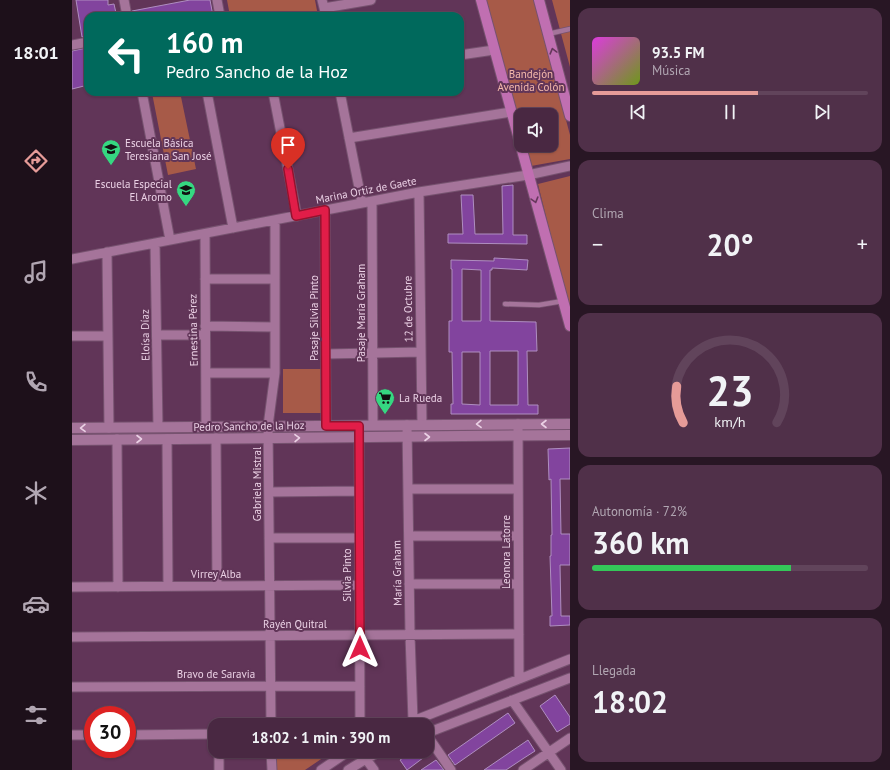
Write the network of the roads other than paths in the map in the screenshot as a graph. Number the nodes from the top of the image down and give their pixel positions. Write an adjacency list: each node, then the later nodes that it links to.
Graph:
1 (124, 0): 7 (street)
2 (217, 0): 8 (street)
3 (371, 0): 6 (street)
4 (481, 0): 13 (main road)
5 (539, 0): 10 (main road)
6 (324, 8)
7 (126, 12)
8 (219, 12)
9 (570, 28): 10 (lane)
10 (548, 34): 20 (main road, one-way to 10)
11 (84, 43): 12 (street)
12 (72, 45)
13 (494, 50): 14 (street); 19 (main road)
14 (464, 54)
15 (143, 96): 32 (street)
16 (208, 96): 30 (street)
17 (274, 96): 28 (street)
18 (341, 96): 21 (street)
19 (511, 112): 21 (street); 23 (main road)
20 (570, 116)
21 (349, 138): 26 (street)
22 (570, 166): 23 (street, Marina Ortiz de Gaete)
23 (528, 175): 24 (street, Marina Ortiz de Gaete); 38 (main road, one-way to 38)
24 (419, 192): 25 (street, Marina Ortiz de Gaete); 46 (street, 12 de Octubre)
25 (372, 201): 26 (street, Marina Ortiz de Gaete); 47 (street, Pasaje María Graham)
26 (362, 203): 27 (street, Marina Ortiz de Gaete)
27 (325, 210): 28 (street, Marina Ortiz de Gaete); 48 (street, Pasaje Silvia Pinto)
28 (296, 216): 29 (street, Marina Ortiz de Gaete)
29 (274, 220): 30 (street, Marina Ortiz de Gaete); 37 (street, Gabriela Mistral)
30 (233, 228): 31 (street, Marina Ortiz de Gaete)
31 (204, 234): 32 (street, Marina Ortiz de Gaete); 36 (street, Ernestina Pérez)
32 (170, 240): 33 (street, Marina Ortiz de Gaete)
33 (155, 243): 34 (street, Marina Ortiz de Gaete); 43 (street, Eloísa Díaz)
34 (107, 252): 35 (street, Marina Ortiz de Gaete); 45 (street)
35 (72, 259)
36 (205, 279): 37 (street); 42 (street, Ernestina Pérez)
37 (275, 279): 41 (street, Gabriela Mistral)
38 (563, 301): 39 (lane); 40 (main road)
39 (505, 304)
40 (570, 326)
41 (275, 327): 42 (street); 50 (street, Gabriela Mistral)
42 (205, 331): 43 (street); 49 (street, Ernestina Pérez)
43 (157, 335): 62 (street, Eloísa Díaz)
44 (72, 336): 45 (street)
45 (108, 336): 61 (street)
46 (421, 352): 47 (street); 54 (street, 12 de Octubre)
47 (373, 353): 48 (street); 58 (street, Pasaje María Graham)
48 (326, 354): 56 (street, Pasaje Silvia Pinto)
49 (206, 373): 50 (street); 59 (street, Ernestina Pérez)
50 (275, 373): 55 (street, Gabriela Mistral)
51 (518, 424): 52 (street, Pedro Sancho de la Hoz, one-way to 51); 54 (street, Pedro Sancho de la Hoz, one-way to 54); 64 (street, Leonora Latorre)
52 (570, 424)
53 (407, 425): 54 (street, Pedro Sancho de la Hoz); 58 (street, Pedro Sancho de la Hoz); 66 (street, María Graham)
54 (422, 425)
55 (268, 426): 56 (street, Pedro Sancho de la Hoz); 59 (street, Pedro Sancho de la Hoz); 68 (street, Gabriela Mistral)
56 (326, 426): 57 (street, Pedro Sancho de la Hoz)
57 (359, 426): 58 (street, Pedro Sancho de la Hoz); 65 (street, Silvia Pinto)
58 (373, 426)
59 (206, 427): 62 (street, Pedro Sancho de la Hoz)
60 (72, 428): 61 (street, Pedro Sancho de la Hoz, one-way to 60)
61 (109, 428): 62 (street, Pedro Sancho de la Hoz)
62 (158, 428)
63 (570, 435): 64 (street, Pedro Sancho de la Hoz)
64 (518, 436): 66 (street, Pedro Sancho de la Hoz, one-way to 64); 73 (street, Leonora Latorre)
65 (359, 437): 66 (street, Pedro Sancho de la Hoz); 68 (street, Pedro Sancho de la Hoz, one-way to 65); 74 (street, Silvia Pinto)
66 (408, 437): 72 (street, María Graham)
67 (216, 438): 68 (street, Pedro Sancho de la Hoz); 69 (street, Pedro Sancho de la Hoz); 84 (street)
68 (268, 438): 75 (street, Gabriela Mistral)
69 (167, 439): 71 (street, Pedro Sancho de la Hoz, one-way to 69); 83 (street)
70 (72, 440): 71 (street, Pedro Sancho de la Hoz)
71 (117, 440): 87 (street)
72 (408, 489): 73 (street); 76 (street, María Graham)
73 (518, 489): 77 (street, Leonora Latorre)
74 (359, 490): 75 (street); 79 (street, Silvia Pinto)
75 (269, 492): 78 (street, Gabriela Mistral)
76 (409, 536): 77 (street); 80 (street, María Graham)
77 (518, 536): 81 (street, Leonora Latorre)
78 (269, 538): 79 (street); 85 (street, Gabriela Mistral)
79 (359, 538): 82 (street, Silvia Pinto)
80 (409, 584): 81 (street); 90 (street, María Graham)
81 (518, 584): 88 (street, Leonora Latorre)
82 (359, 585): 85 (street, Virrey Alba); 89 (street, Silvia Pinto)
83 (168, 586): 84 (street, Virrey Alba); 87 (street, Virrey Alba)
84 (217, 586): 85 (street, Virrey Alba)
85 (270, 586): 91 (street, Gabriela Mistral)
86 (72, 587): 87 (street, Virrey Alba)
87 (118, 587)
88 (518, 634): 90 (street, Rayén Quitral); 95 (street, Leonora Latorre)
89 (360, 635): 90 (street, Rayén Quitral); 91 (street, Rayén Quitral); 97 (street, Silvia Pinto)
90 (410, 635): 102 (street, María Graham)
91 (270, 636): 92 (street, Rayén Quitral); 96 (street, Gabriela Mistral)
92 (72, 637)
93 (570, 660): 95 (street)
94 (570, 678): 99 (street)
95 (519, 679): 103 (street)
96 (270, 686): 97 (street, Bravo de Saravia); 98 (street, Bravo de Saravia); 100 (street, Gabriela Mistral)
97 (360, 686): 101 (street, Silvia Pinto)
98 (72, 687)
99 (512, 700): 104 (street); 111 (street)
100 (271, 718)
101 (360, 718)
102 (413, 718)
103 (421, 718)
104 (434, 731)
105 (208, 734): 107 (street)
106 (84, 735): 108 (street)
107 (136, 735)
108 (72, 736)
109 (570, 738): 111 (street)
110 (434, 744): 122 (street)
111 (549, 753): 123 (street); 124 (street)
112 (219, 758): 117 (street)
113 (271, 758): 118 (street)
114 (339, 758): 119 (street)
115 (361, 758): 120 (street)
116 (366, 758): 121 (street)
117 (219, 770)
118 (272, 770)
119 (321, 770)
120 (348, 770)
121 (374, 770)
122 (452, 770)
123 (523, 770)
124 (561, 770)

